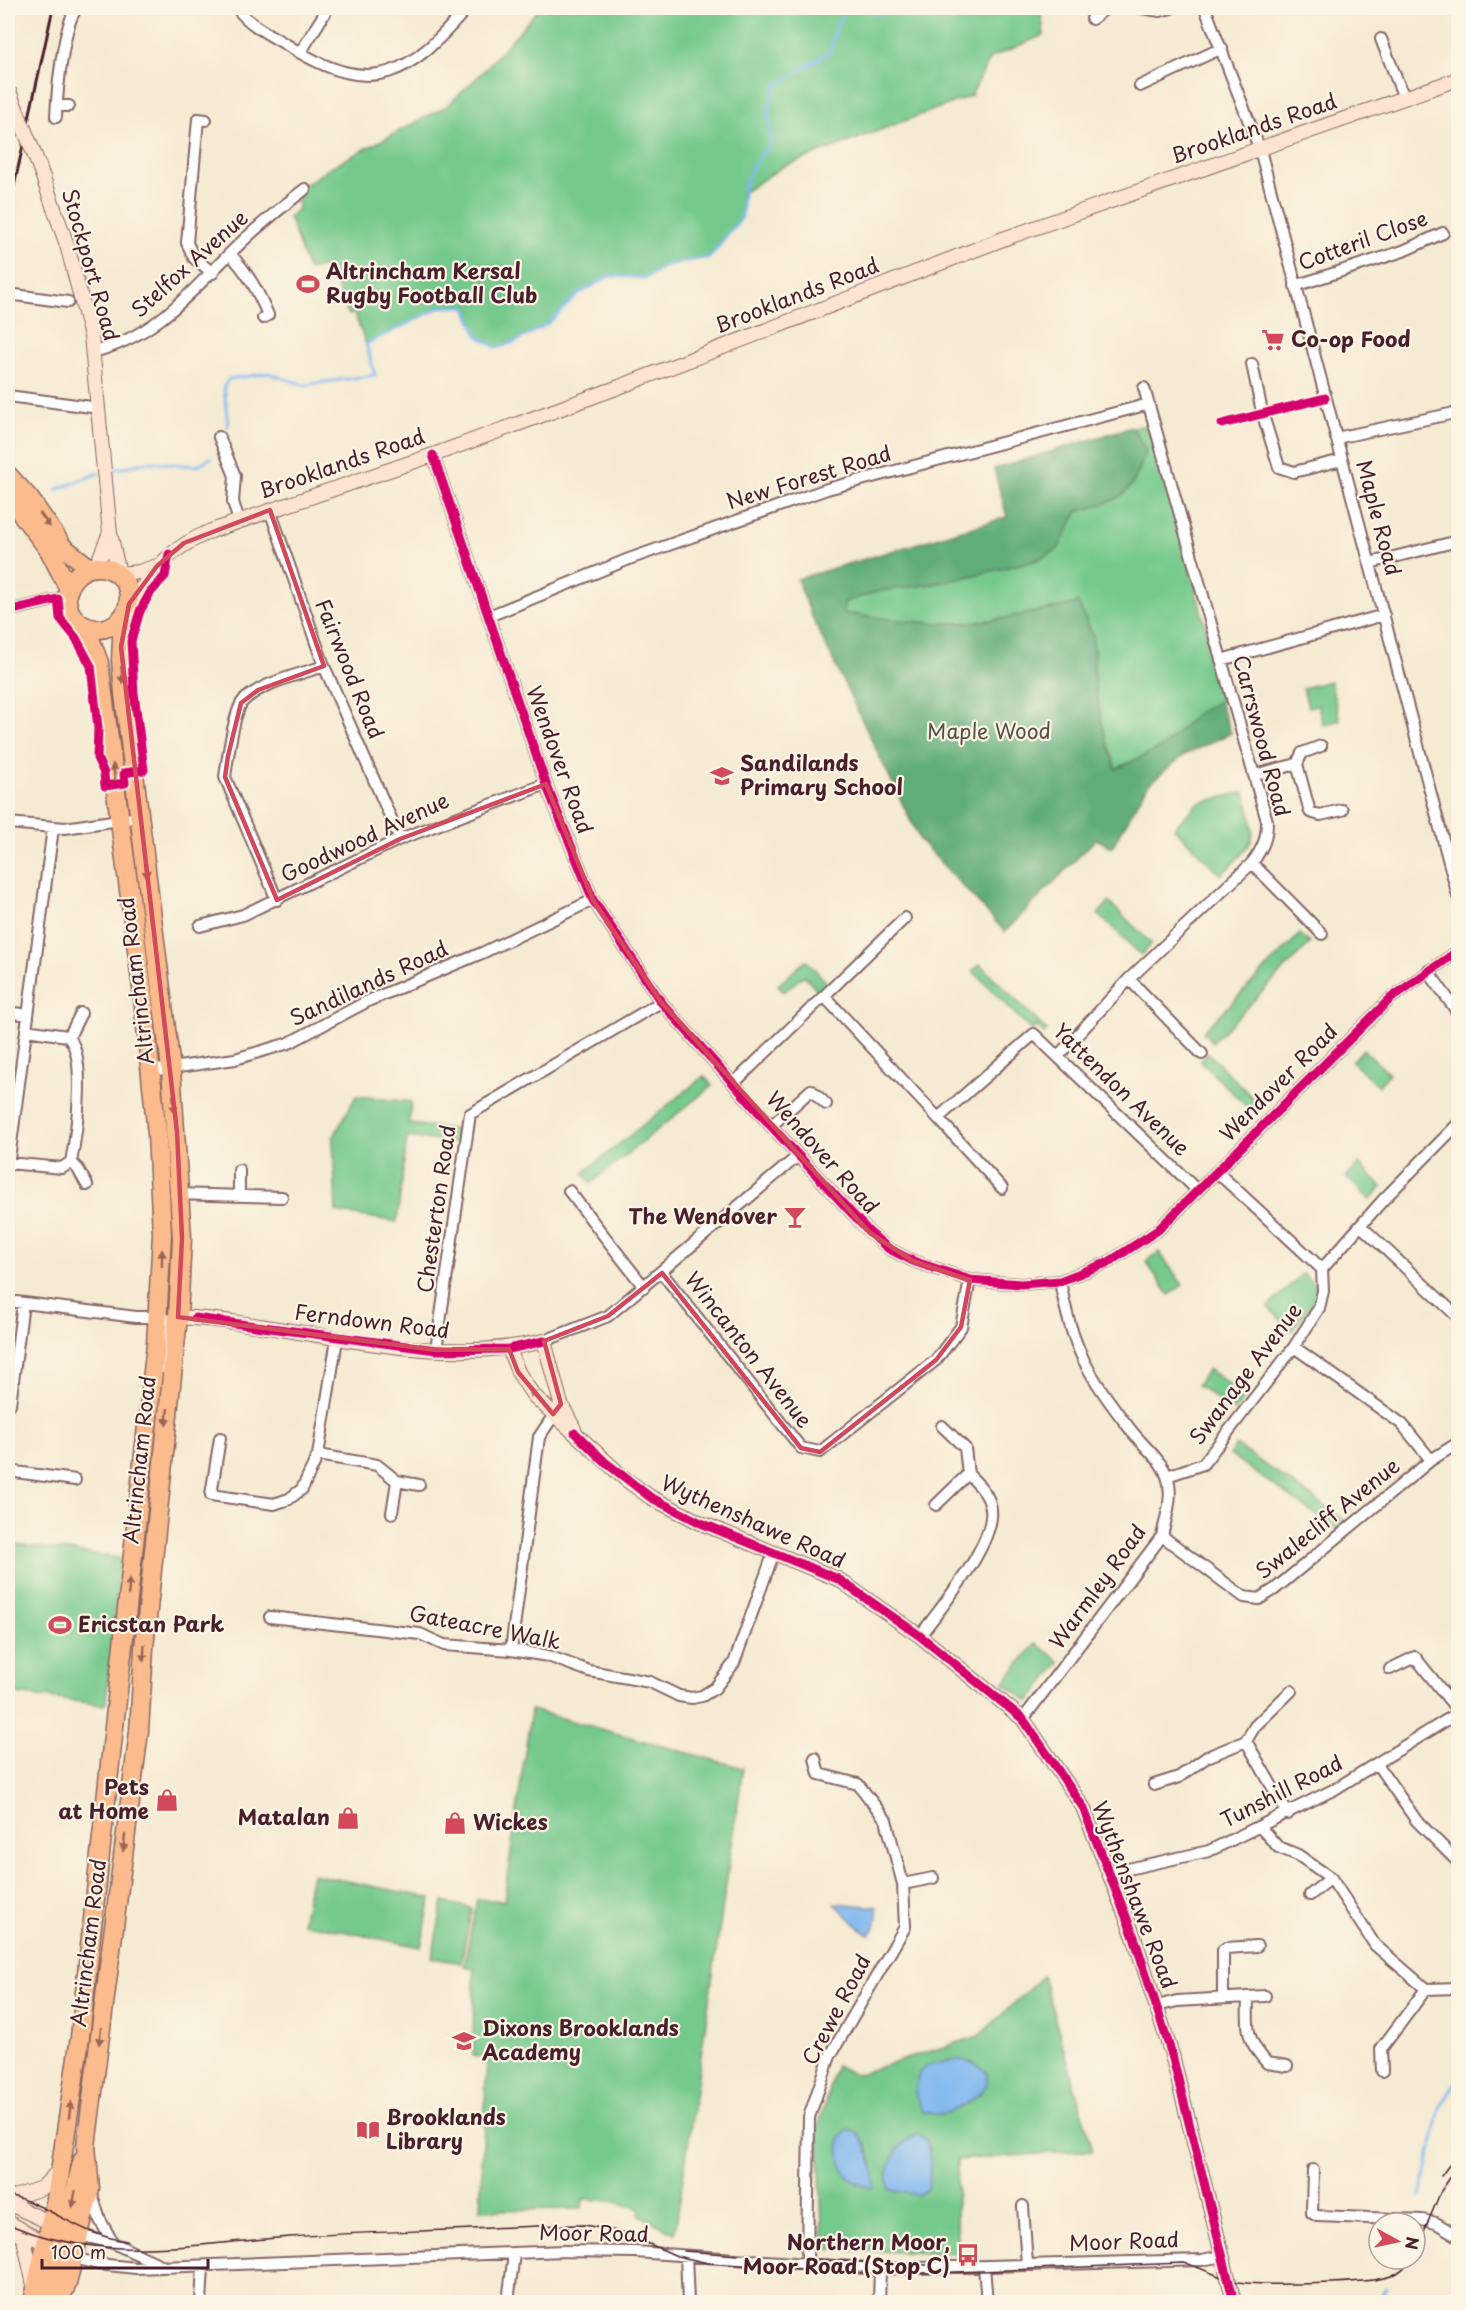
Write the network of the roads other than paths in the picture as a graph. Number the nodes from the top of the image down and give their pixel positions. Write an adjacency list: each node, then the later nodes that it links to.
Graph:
1 (77, 8): 17 (street)
2 (237, 8): 12 (street)
3 (328, 8): 12 (street)
4 (467, 8): 12 (street)
5 (1106, 8): 9 (street)
6 (1142, 8): 7 (street)
7 (1171, 8)
8 (1204, 8): 11 (street, Maple Road)
9 (1092, 19)
10 (1381, 39): 16 (street)
11 (1222, 48): 14 (street); 19 (street, Maple Road)
12 (300, 53)
13 (1458, 79): 16 (main road, Brooklands Road)
14 (1140, 86)
15 (8, 89): 28 (main road, Stockport Road, bridge)
16 (1404, 98): 19 (main road, Brooklands Road)
17 (69, 106)
18 (206, 120): 23 (street)
19 (1260, 150): 24 (street, Maple Road); 37 (main road, Brooklands Road)
20 (305, 189): 22 (street, Stelfox Avenue)
21 (1443, 233): 24 (street, Cotteril Close)
22 (230, 254): 23 (street, Stelfox Avenue); 27 (street)
23 (213, 273): 28 (street, Stelfox Avenue)
24 (1295, 286): 36 (street, Maple Road)
25 (8, 297): 26 (street)
26 (68, 302)
27 (263, 318)
28 (93, 352): 33 (main road, Stockport Road)
29 (1252, 364): 38 (street)
30 (1144, 388): 32 (street, Carrswood Road)
31 (8, 396): 33 (street)
32 (1149, 404): 53 (street, New Forest Road); 55 (street, Carrswood Road)
33 (99, 408): 43 (main road, Stockport Road)
34 (1450, 414): 36 (street)
35 (219, 437): 42 (street)
36 (1336, 438): 38 (street, Maple Road)
37 (433, 456): 41 (main road, Brooklands Road); 53 (street, Wendover Road)
38 (1342, 460): 45 (street, Maple Road)
39 (8, 475): 47 (highway, one-way to 47)
40 (8, 496): 49 (highway)
41 (270, 510): 42 (main road, Brooklands Road); 56 (street, Fairwood Road)
42 (239, 521): 46 (main road, Brooklands Road)
43 (110, 533): 47 (main road, Stockport Road); 48 (main road, Stockport Road)
44 (1458, 541): 45 (street)
45 (1370, 562): 52 (street, Maple Road)
46 (157, 566): 48 (main road, Brooklands Road); 50 (main road, Brooklands Road)
47 (93, 567): 48 (highway); 49 (highway)
48 (119, 574): 50 (highway)
49 (68, 593): 51 (street); 54 (highway)
50 (126, 610): 54 (highway); 62 (highway, Altrincham Road, one-way to 62)
51 (8, 611)
52 (1384, 615): 55 (street); 68 (street, Maple Road)
53 (489, 616): 60 (street, Wendover Road)
54 (80, 623): 63 (highway, Altrincham Road, one-way to 54)
55 (1221, 660): 59 (street, Carrswood Road)
56 (324, 666): 66 (street, Fairwood Road); 69 (street)
57 (1321, 746): 58 (street)
58 (1297, 764): 59 (street); 61 (street)
59 (1254, 775): 67 (street, Carrswood Road)
60 (546, 784): 66 (street, Goodwood Avenue); 70 (street, Wendover Road)
61 (1342, 810)
62 (139, 817): 63 (street); 87 (highway, Altrincham Road, one-way to 87)
63 (120, 819): 65 (street); 88 (highway, Altrincham Road)
64 (8, 823): 65 (street)
65 (53, 828): 82 (street)
66 (400, 838): 69 (street, Goodwood Avenue)
67 (1252, 862): 73 (street); 76 (street, Carrswood Road)
68 (1458, 896)
69 (277, 900): 72 (street, Goodwood Avenue)
70 (593, 900): 78 (street, Wendover Road); 87 (street, Sandilands Road)
71 (905, 918): 77 (street)
72 (200, 926)
73 (1322, 934)
74 (1458, 951): 75 (street, Wendover Road)
75 (1428, 970): 81 (street); 98 (street, Wendover Road)
76 (1130, 979): 85 (street); 86 (street, Carrswood Road)
77 (824, 996): 89 (street); 91 (street)
78 (661, 1002): 89 (street, Wendover Road); 122 (street, Chesterton Road)
79 (8, 1012): 82 (street)
80 (81, 1013): 84 (street)
81 (1458, 1013)
82 (28, 1016): 83 (street)
83 (26, 1030): 84 (street); 96 (street)
84 (69, 1037): 95 (street)
85 (1202, 1054)
86 (1059, 1055): 91 (street, Yattendon Avenue); 101 (street, Yattendon Avenue)
87 (171, 1069): 88 (street, Sandilands Road); 103 (highway, Altrincham Road, one-way to 103)
88 (150, 1071): 104 (highway, Altrincham Road)
89 (734, 1083): 93 (street, Wendover Road)
90 (826, 1104): 93 (street)
91 (938, 1118): 100 (street)
92 (1458, 1124): 107 (street)
93 (771, 1126): 94 (street, Wendover Road)
94 (798, 1156): 109 (street, Ferndown Road); 110 (street, Wendover Road)
95 (71, 1162): 96 (street); 99 (street)
96 (8, 1164)
97 (240, 1170): 105 (street)
98 (1217, 1172): 101 (street, Wendover Road); 108 (street)
99 (87, 1185)
100 (1002, 1188)
101 (1197, 1190): 111 (street, Wendover Road)
102 (569, 1191): 112 (street)
103 (181, 1193): 104 (street); 105 (street); 116 (highway, Altrincham Road)
104 (161, 1194): 115 (highway, Altrincham Road, one-way to 104)
105 (239, 1196): 106 (street)
106 (282, 1197)
107 (1360, 1226): 108 (street); 117 (street)
108 (1322, 1269): 120 (street, Swanage Avenue)
109 (662, 1273): 110 (street, Wincanton Avenue); 112 (street, Ferndown Road)
110 (970, 1280): 111 (street, Wendover Road)
111 (1060, 1281): 133 (street)
112 (644, 1287): 119 (street, Ferndown Road)
113 (8, 1301): 114 (street)
114 (23, 1303): 115 (street); 123 (street)
115 (159, 1317): 116 (street); 124 (highway, Altrincham Road)
116 (178, 1317): 118 (main road, Ferndown Road); 124 (main road); 169 (highway, Altrincham Road, one-way to 169)
117 (1458, 1317)
118 (337, 1339): 122 (main road, Ferndown Road); 129 (street)
119 (544, 1341): 121 (main road, Ferndown Road); 125 (main road)
120 (1294, 1347): 130 (street); 133 (street, Swanage Avenue)
121 (509, 1349): 122 (main road, Ferndown Road); 125 (main road, Wythenshawe Road, one-way to 121)
122 (436, 1350)
123 (10, 1404)
124 (149, 1404): 170 (highway, Altrincham Road, one-way to 124)
125 (557, 1409): 140 (main road, Wythenshawe Road); 143 (street)
126 (942, 1426): 132 (street)
127 (220, 1438): 129 (street)
128 (1458, 1443): 130 (street, Swalecliff Avenue)
129 (318, 1455): 135 (street)
130 (1431, 1460): 139 (street, Swalecliff Avenue)
131 (8, 1472): 134 (street)
132 (968, 1474): 137 (street); 142 (street)
133 (1167, 1476): 139 (street, Warmley Road)
134 (75, 1480)
135 (397, 1481): 136 (street); 138 (street)
136 (419, 1485)
137 (936, 1505)
138 (392, 1513)
139 (1162, 1536): 147 (street, Warmley Road)
140 (774, 1552): 142 (main road, Wythenshawe Road); 143 (street, Gateacre Walk)
141 (270, 1617): 143 (street, Gateacre Walk)
142 (920, 1636): 147 (main road, Wythenshawe Road)
143 (511, 1650)
144 (1390, 1669): 146 (street)
145 (1291, 1691): 148 (street)
146 (1458, 1712): 150 (street, Tunshill Road)
147 (1023, 1719): 155 (main road, Wythenshawe Road)
148 (1246, 1742): 151 (street); 152 (street)
149 (815, 1758): 158 (street, Crewe Road)
150 (1377, 1764): 152 (street, Tunshill Road); 154 (street)
151 (1154, 1785)
152 (1288, 1814): 153 (street, Tunshill Road)
153 (1260, 1827): 155 (street, Tunshill Road); 157 (street)
154 (1458, 1862)
155 (1110, 1873): 166 (main road, Wythenshawe Road)
156 (933, 1878): 158 (street)
157 (1331, 1878): 159 (street); 162 (street)
158 (903, 1884): 183 (street, Crewe Road)
159 (1310, 1895)
160 (1257, 1946): 164 (street)
161 (1458, 1988): 162 (street)
162 (1426, 1989): 168 (street)
163 (1265, 1996): 165 (street)
164 (1223, 1998): 165 (street); 166 (street)
165 (1248, 1998): 167 (street)
166 (1157, 2006): 182 (main road, Wythenshawe Road)
167 (1287, 2066)
168 (1382, 2071)
169 (87, 2146): 172 (highway, Altrincham Road); 176 (highway, one-way to 176)
170 (62, 2168): 173 (main road); 176 (highway, Altrincham Road)
171 (1313, 2170): 177 (street)
172 (90, 2189): 176 (highway, Altrincham Road); 178 (street)
173 (8, 2201): 176 (main road)
174 (1023, 2206): 185 (street)
175 (9, 2223): 179 (main road); 189 (main road)
176 (64, 2229): 178 (street, Moor Road); 179 (highway, Altrincham Road); 179 (highway, Altrincham Road)
177 (1458, 2236)
178 (112, 2243): 184 (street, Moor Road)
179 (60, 2251): 184 (street, Moor Road); 189 (highway); 190 (highway, Altrincham Road)
180 (514, 2253): 181 (street, Moor Road); 186 (street, Moor Road); 192 (street)
181 (686, 2256): 183 (street, Moor Road); 193 (street)
182 (1222, 2256): 185 (street, Moor Road); 196 (main road, Wythenshawe Road)
183 (807, 2264): 188 (street, Moor Road)
184 (162, 2265): 186 (street, Moor Road)
185 (1026, 2265): 187 (street, Moor Road)
186 (204, 2266): 191 (street)
187 (984, 2267): 188 (street, Moor Road); 195 (street)
188 (880, 2269): 194 (street)
189 (37, 2299)
190 (58, 2302)
191 (201, 2302)
192 (508, 2302)
193 (688, 2302)
194 (879, 2302)
195 (987, 2302)
196 (1234, 2302)

